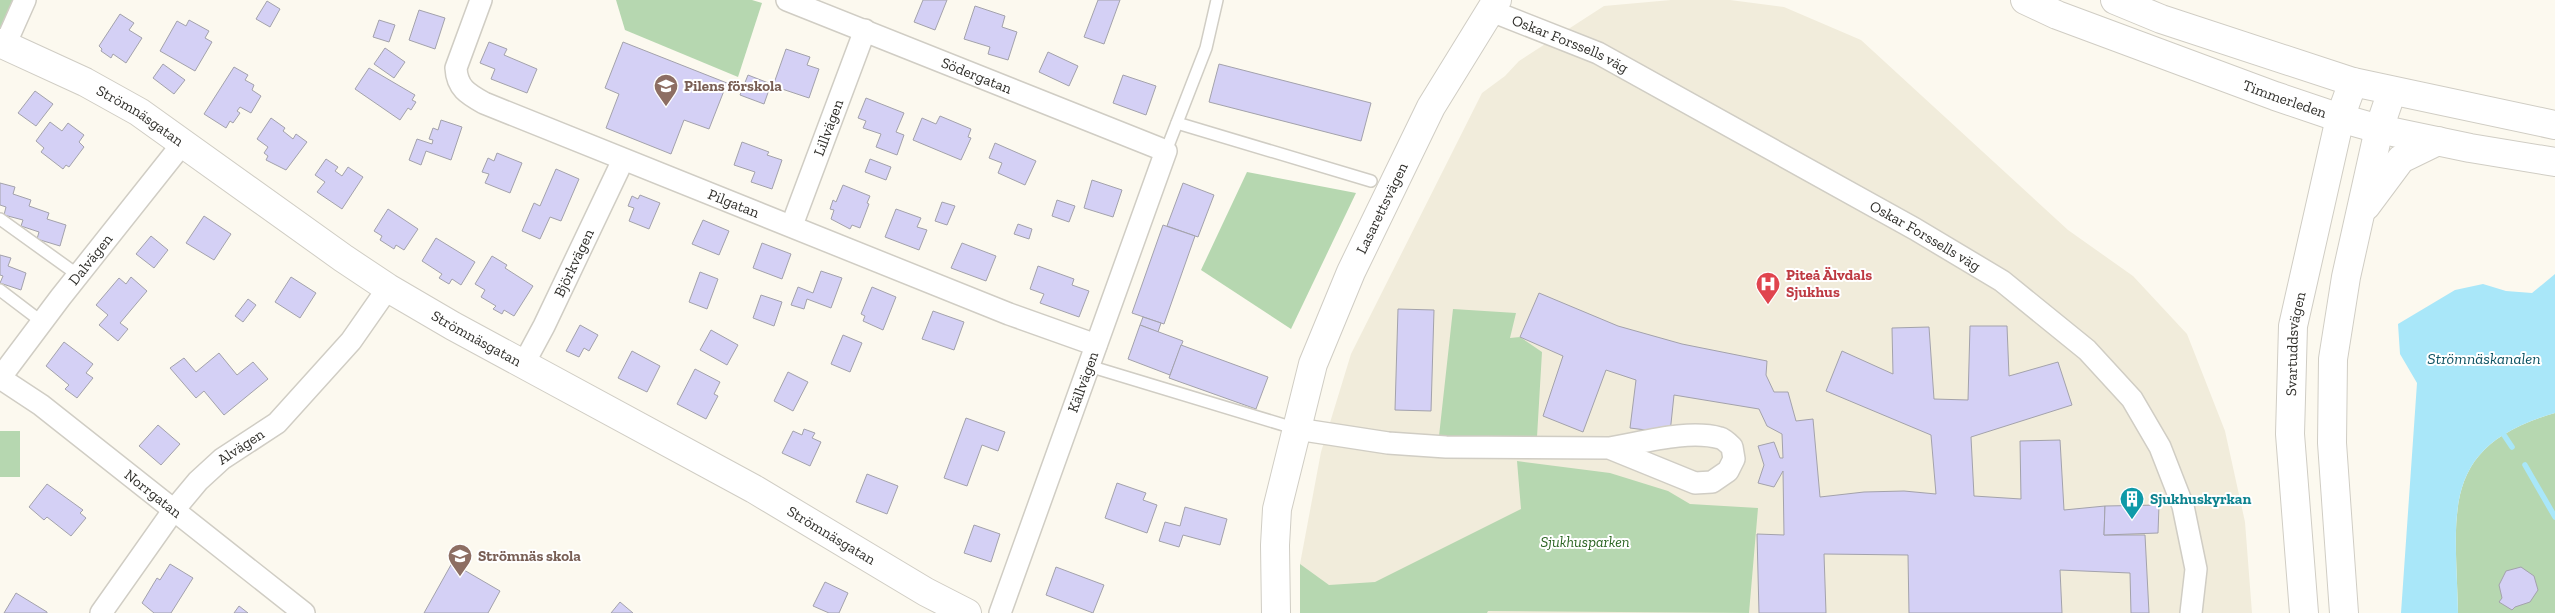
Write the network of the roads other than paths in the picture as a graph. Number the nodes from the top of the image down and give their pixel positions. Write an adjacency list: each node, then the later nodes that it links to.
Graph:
1 (26, 0): 9 (street)
2 (481, 0): 19 (street, Pilgatan)
3 (787, 0): 8 (street, Södergatan)
4 (1217, 0): 13 (lane)
5 (2025, 0): 12 (main road, Timmerleden)
6 (2115, 0): 10 (main road)
7 (1485, 3): 33 (main road, Lasarettsvägen); 41 (street, Oskar Forssells väg)
8 (865, 30): 18 (street, Södergatan); 24 (street, Lillvägen)
9 (2, 44): 17 (main road, Strömnäsgatan)
10 (2353, 82): 11 (main road); 12 (main road, Svartuddsvägen)
11 (2392, 91): 14 (main road); 15 (main road)
12 (2340, 118): 15 (main road, Timmerleden); 42 (main road, Svartuddsvägen)
13 (1177, 123): 18 (lane); 21 (lane)
14 (2555, 125)
15 (2379, 129): 16 (main road, Timmerleden); 22 (main road)
16 (2438, 141): 20 (main road, Timmerleden); 22 (main road)
17 (184, 142): 25 (street, Dalvägen); 26 (main road, Strömnäsgatan)
18 (1166, 151): 29 (street, Källvägen)
19 (623, 160): 24 (street, Pilgatan); 30 (street, Björkvägen)
20 (2555, 162)
21 (1371, 181)
22 (2360, 213): 43 (main road)
23 (0, 219): 25 (lane)
24 (792, 225): 29 (street, Pilgatan)
25 (78, 275): 28 (street, Dalvägen)
26 (388, 288): 30 (main road, Strömnäsgatan); 35 (street, Alvägen)
27 (0, 290): 28 (lane)
28 (42, 322): 32 (street, Dalvägen)
29 (1096, 345): 31 (street, Källvägen)
30 (524, 365): 38 (main road, Strömnäsgatan)
31 (1089, 366): 33 (lane); 39 (street, Källvägen)
32 (0, 378): 35 (street, Norrgatan)
33 (1297, 429): 34 (street); 40 (main road, Lasarettsvägen)
34 (1609, 448): 34 (street)
35 (173, 511): 36 (street, Alvägen); 37 (street, Norrgatan)
36 (101, 613)
37 (304, 613)
38 (967, 613)
39 (1000, 613)
40 (1276, 613)
41 (2191, 613)
42 (2304, 613)
43 (2344, 613)

